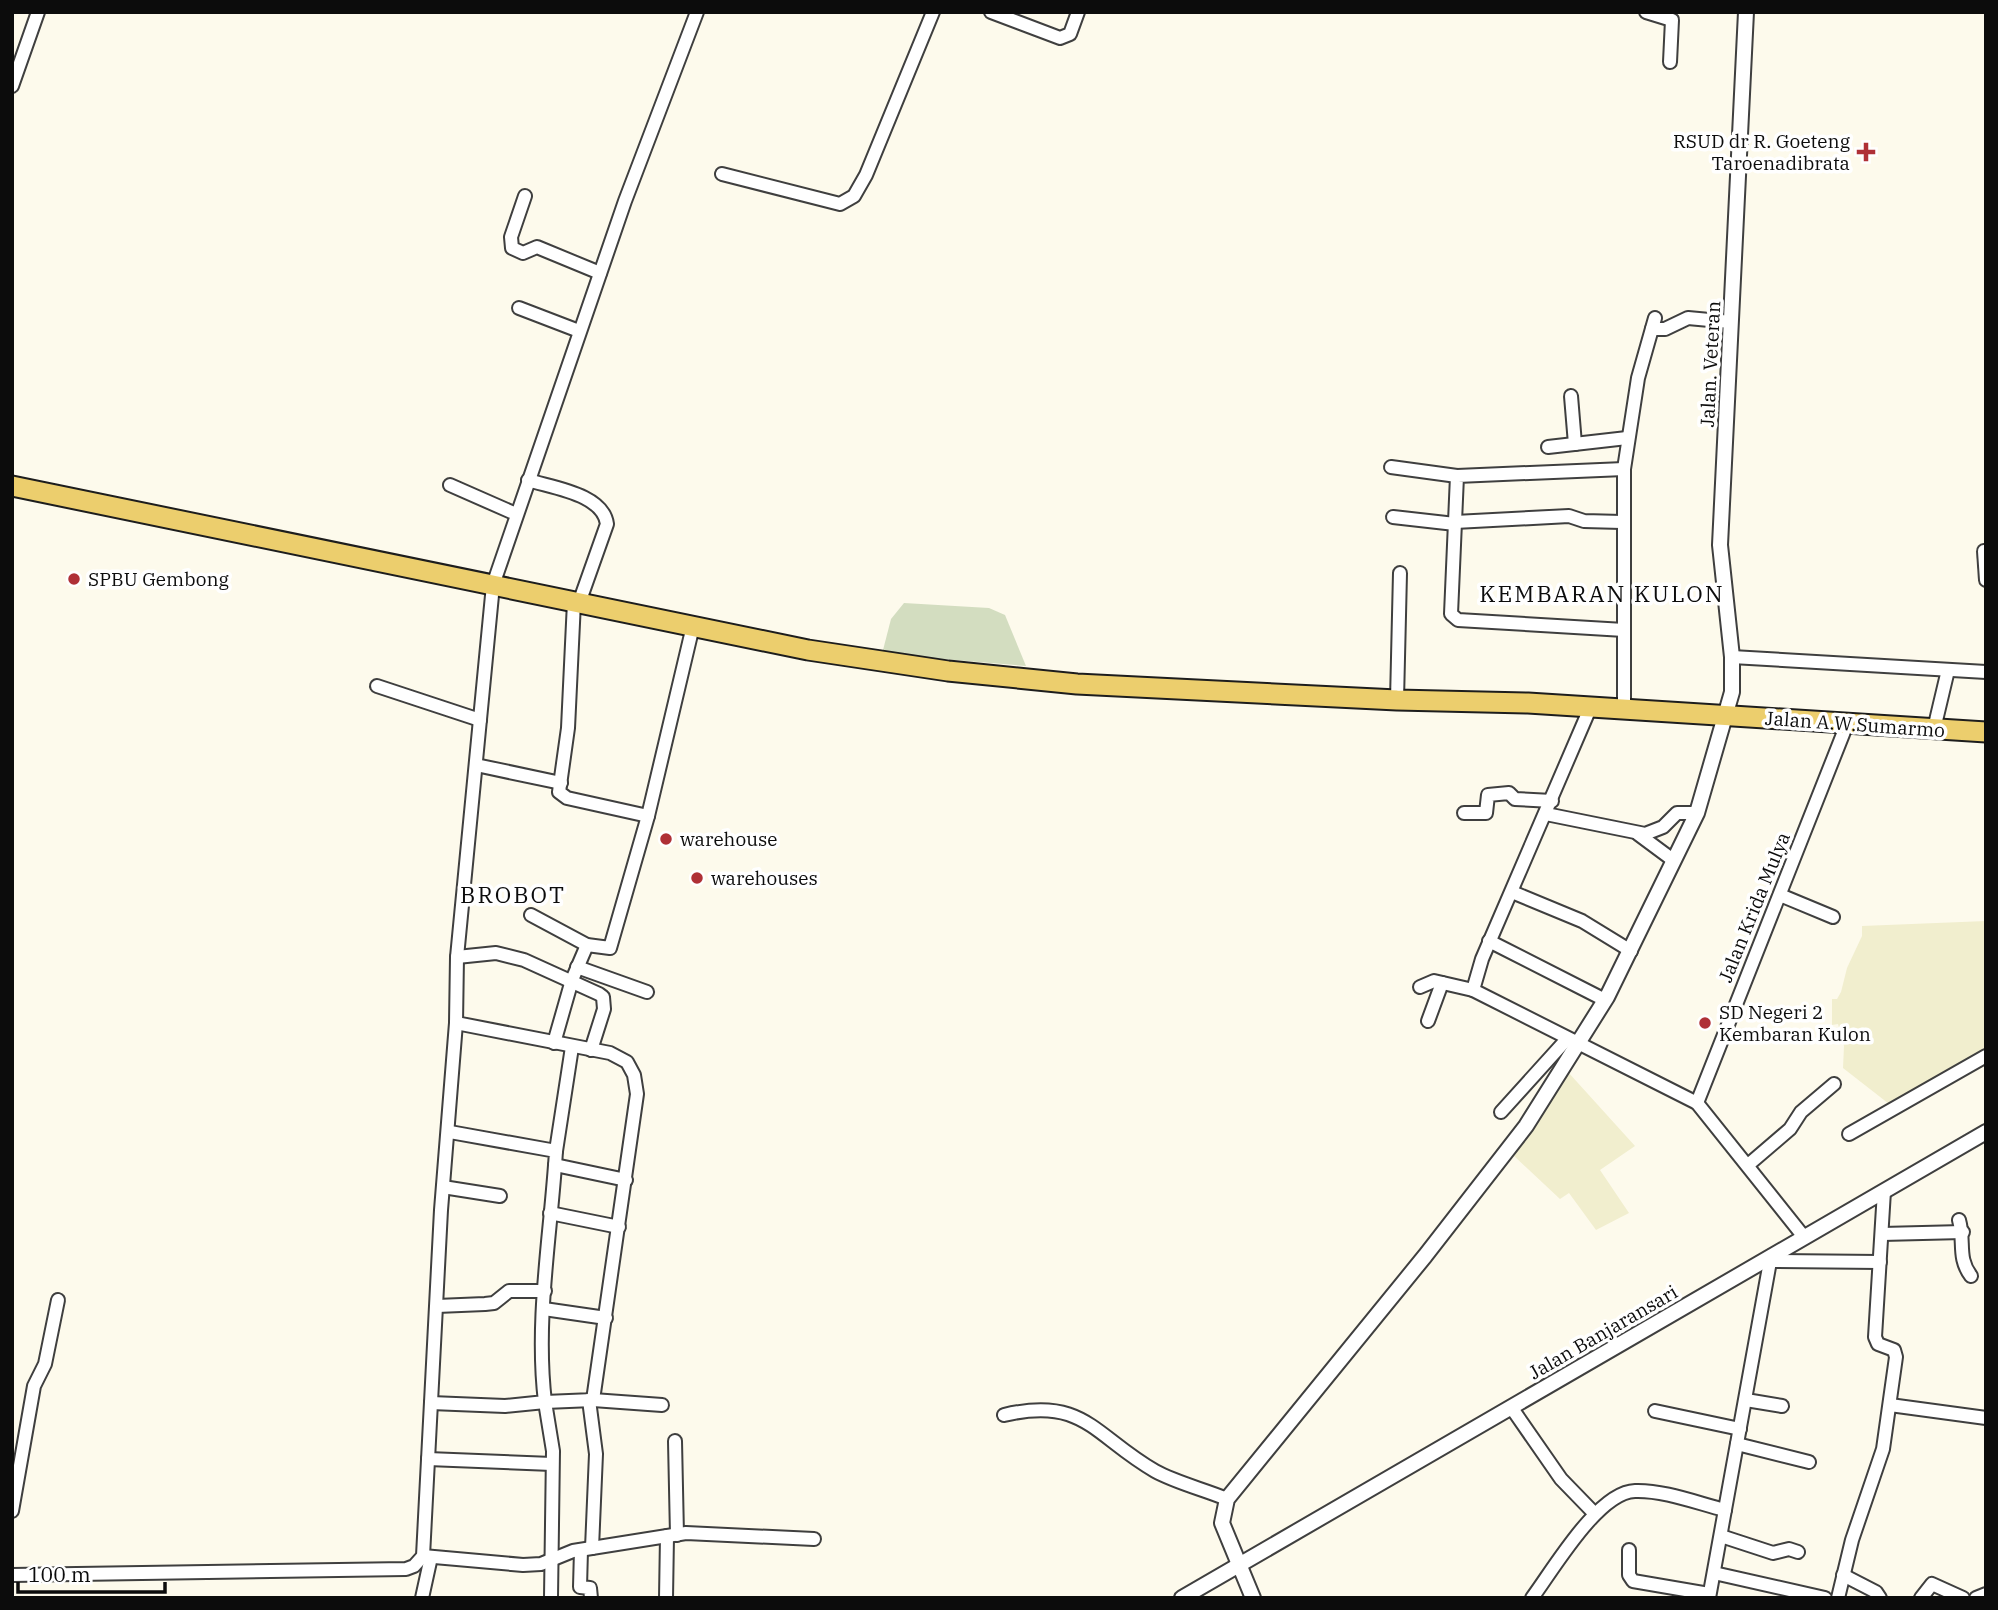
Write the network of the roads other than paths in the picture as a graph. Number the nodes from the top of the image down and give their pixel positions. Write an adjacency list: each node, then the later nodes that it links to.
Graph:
1 (38, 12): 9 (street)
2 (697, 12): 12 (street)
3 (933, 12): 10 (street)
4 (991, 12): 5 (street)
5 (1078, 12)
6 (1646, 12): 8 (street)
7 (1746, 12): 14 (street, Jalan. Veteran)
8 (1670, 62)
9 (12, 86)
10 (722, 174)
11 (524, 196): 12 (street)
12 (600, 273): 15 (street)
13 (519, 308): 15 (street)
14 (1731, 321): 17 (street); 37 (street, Jalan. Veteran)
15 (579, 331): 23 (street)
16 (1571, 396): 18 (street)
17 (1627, 438): 18 (street); 21 (street)
18 (1575, 443): 19 (street)
19 (1548, 447)
20 (1391, 467): 22 (street)
21 (1624, 469): 22 (street); 28 (street)
22 (1457, 476): 29 (street)
23 (528, 480): 26 (street); 34 (street)
24 (450, 485): 26 (street)
25 (12, 486): 33 (main road, Jalan A.W.Sumarmo)
26 (516, 514): 33 (street)
27 (1393, 517): 29 (street)
28 (1622, 522): 29 (street); 36 (street)
29 (1455, 523): 36 (street)
30 (1984, 551): 32 (street)
31 (1400, 573): 41 (street)
32 (1986, 580)
33 (493, 585): 34 (main road, Jalan A.W.Sumarmo); 45 (street)
34 (577, 603): 35 (main road, Jalan A.W.Sumarmo); 50 (street)
35 (692, 626): 41 (main road, Jalan A.W.Sumarmo); 55 (street)
36 (1624, 630): 43 (street)
37 (1732, 657): 38 (street); 44 (street, Jalan. Veteran)
38 (1948, 670): 39 (street); 47 (street)
39 (1986, 672)
40 (377, 686): 45 (street)
41 (1397, 700): 42 (main road, Jalan A.W.Sumarmo)
42 (1591, 706): 43 (main road, Jalan A.W.Sumarmo); 51 (street)
43 (1624, 708): 44 (main road, Jalan A.W.Sumarmo)
44 (1724, 716): 46 (main road, Jalan A.W.Sumarmo); 53 (street, Jalan. Veteran)
45 (480, 720): 49 (street)
46 (1847, 724): 47 (main road, Jalan A.W.Sumarmo); 59 (street, Jalan Krida Mulya)
47 (1934, 729): 48 (main road, Jalan A.W.Sumarmo)
48 (1986, 732)
49 (476, 765): 50 (street); 65 (street)
50 (561, 783): 55 (street)
51 (1552, 801): 52 (street); 54 (street)
52 (1464, 813)
53 (1697, 813): 56 (street); 57 (street, Jalan. Veteran)
54 (1546, 814): 56 (street); 58 (street)
55 (648, 816): 63 (street)
56 (1638, 834): 57 (street)
57 (1673, 860): 64 (street, Jalan. Veteran)
58 (1512, 892): 62 (street); 64 (street)
59 (1780, 895): 61 (street); 81 (street, Jalan Krida Mulya)
60 (531, 915): 63 (street)
61 (1833, 917)
62 (1489, 942): 70 (street); 72 (street)
63 (587, 945): 66 (street)
64 (1631, 951): 72 (street, Jalan. Veteran)
65 (457, 957): 67 (street); 74 (street)
66 (577, 967): 67 (street); 71 (street)
67 (572, 980): 76 (street); 78 (street)
68 (1442, 983): 69 (street); 70 (street); 73 (street)
69 (1420, 987)
70 (1473, 990): 75 (street)
71 (648, 992)
72 (1605, 1000): 75 (street, Jalan. Veteran)
73 (1428, 1021)
74 (456, 1023): 76 (street); 83 (street)
75 (1573, 1042): 81 (street); 82 (street); 122 (street, Jalan. Veteran)
76 (554, 1043): 77 (street)
77 (572, 1047): 78 (street); 86 (street)
78 (591, 1050): 89 (street)
79 (1986, 1056): 85 (street)
80 (1834, 1084): 87 (street)
81 (1697, 1104): 87 (street)
82 (1501, 1112)
83 (450, 1132): 86 (street); 90 (street)
84 (1986, 1132): 91 (street, Jalan Banjaransari)
85 (1849, 1134)
86 (556, 1151): 88 (street)
87 (1748, 1165): 96 (street)
88 (555, 1166): 89 (street); 93 (street)
89 (626, 1180): 94 (street)
90 (443, 1187): 92 (street); 102 (street)
91 (1884, 1191): 95 (street); 96 (street, Jalan Banjaransari)
92 (500, 1196)
93 (550, 1213): 94 (street); 100 (street)
94 (620, 1227): 104 (street)
95 (1882, 1234): 98 (street); 99 (street)
96 (1804, 1237): 97 (street, Jalan Banjaransari)
97 (1772, 1259): 98 (street); 106 (street); 112 (street, Jalan Banjaransari)
98 (1880, 1262): 110 (street)
99 (1971, 1276)
100 (545, 1291): 102 (street); 103 (street)
101 (58, 1300): 124 (street)
102 (437, 1306): 108 (street)
103 (544, 1309): 104 (street); 107 (street)
104 (606, 1318): 105 (street)
105 (591, 1400): 107 (street); 109 (street); 129 (street)
106 (1746, 1401): 111 (street); 116 (street)
107 (545, 1402): 108 (street); 121 (street)
108 (431, 1403): 119 (street)
109 (662, 1405)
110 (1890, 1405): 115 (street); 137 (street)
111 (1782, 1406)
112 (1511, 1407): 125 (street); 134 (street, Jalan Banjaransari)
113 (1655, 1411): 116 (street)
114 (1004, 1415): 122 (street)
115 (1986, 1418)
116 (1740, 1429): 118 (street)
117 (675, 1441): 126 (street)
118 (1737, 1444): 120 (street); 123 (street)
119 (428, 1459): 121 (street); 132 (street)
120 (1809, 1462)
121 (552, 1464): 133 (street)
122 (1227, 1499): 134 (street)
123 (1725, 1510): 125 (street); 127 (street)
124 (12, 1511)
125 (1595, 1514): 146 (street)
126 (672, 1535): 128 (street); 129 (street); 143 (street)
127 (1721, 1535): 131 (street); 135 (street)
128 (814, 1539)
129 (587, 1549): 133 (street); 142 (street)
130 (1629, 1550): 139 (street)
131 (1798, 1552)
132 (427, 1556): 133 (street); 136 (street); 140 (street)
133 (550, 1561): 141 (street)
134 (1239, 1564): 144 (street, Jalan Banjaransari); 145 (street)
135 (1714, 1573): 139 (street); 147 (street)
136 (12, 1575)
137 (1843, 1575): 148 (street); 149 (street)
138 (1986, 1594): 152 (street)
139 (1709, 1596)
140 (422, 1598)
141 (551, 1598)
142 (591, 1598)
143 (666, 1598)
144 (1182, 1598)
145 (1253, 1598)
146 (1532, 1598)
147 (1825, 1598)
148 (1838, 1598)
149 (1880, 1598)
150 (1921, 1598): 151 (street)
151 (1963, 1598)
152 (1976, 1598)

